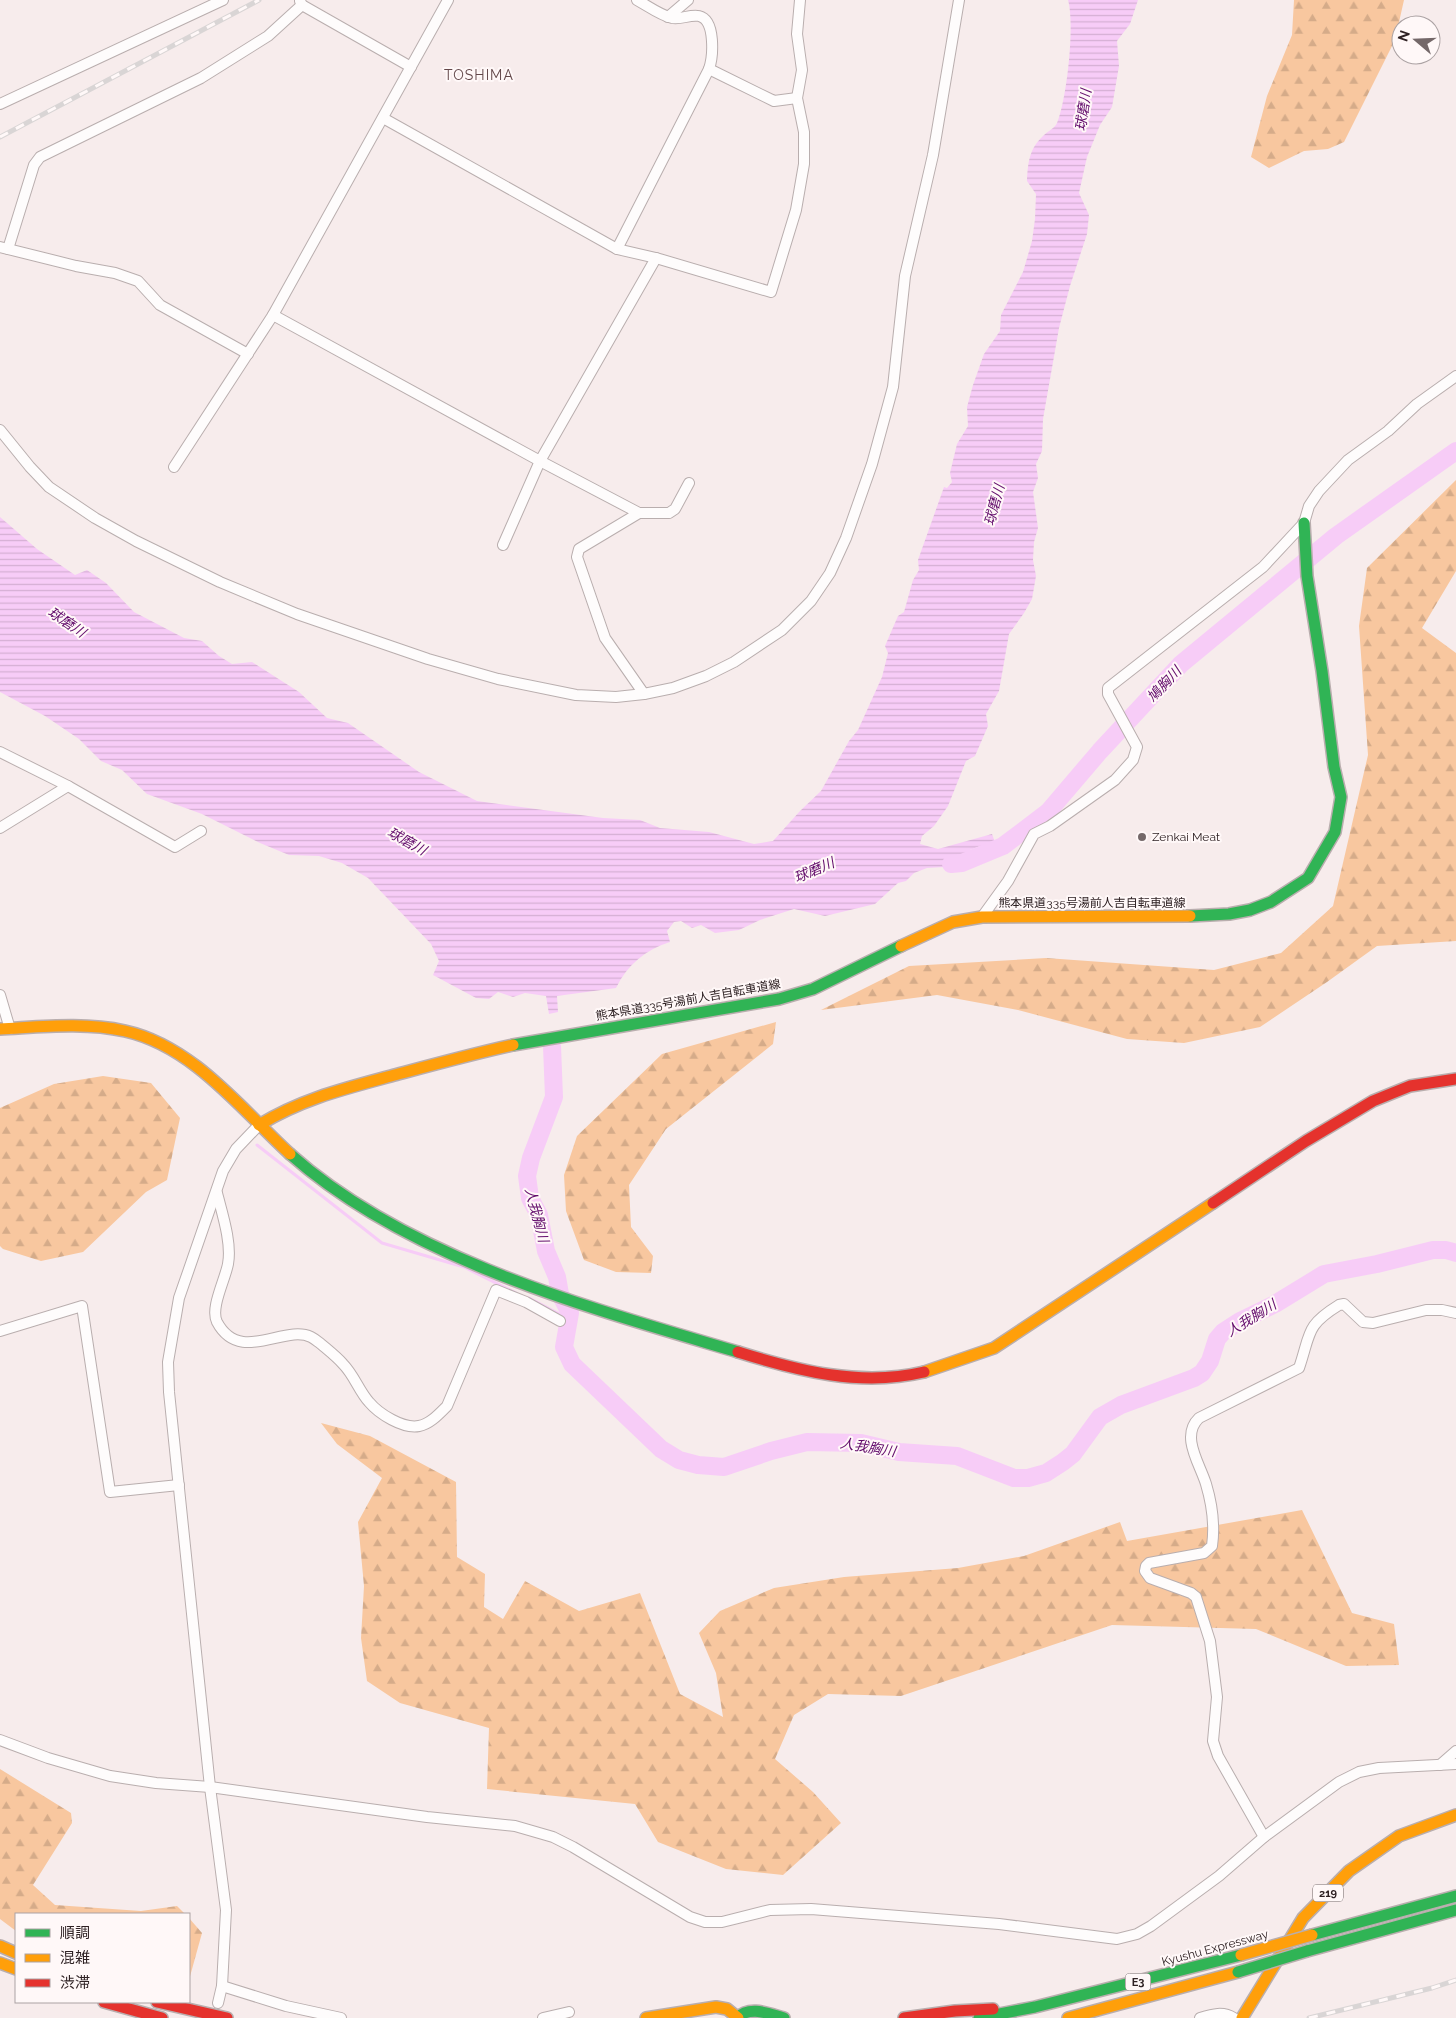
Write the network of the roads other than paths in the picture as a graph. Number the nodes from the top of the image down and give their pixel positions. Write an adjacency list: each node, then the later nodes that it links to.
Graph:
1 (223, 0): 12 (street)
2 (448, 0): 9 (street)
3 (637, 0): 8 (street)
4 (688, 0): 8 (street)
5 (800, 0): 11 (street)
6 (958, 0): 27 (street)
7 (301, 2): 9 (street); 14 (street)
8 (668, 17): 10 (street)
9 (411, 67): 13 (street)
10 (709, 69): 11 (street); 15 (street)
11 (797, 98): 16 (street)
12 (0, 104)
13 (383, 118): 15 (street); 17 (street)
14 (4, 248): 18 (street)
15 (617, 249): 16 (street)
16 (656, 258): 21 (street)
17 (272, 315): 18 (street); 21 (street)
18 (248, 354): 22 (street)
19 (1456, 376): 25 (street)
20 (0, 430): 27 (street)
21 (540, 461): 24 (street); 26 (street)
22 (174, 467)
23 (689, 483): 24 (street)
24 (639, 513): 27 (street)
25 (1304, 523): 32 (street); 32 (main road, 熊本県道335号湯前人吉自転車道線)
26 (503, 545)
27 (644, 694)
28 (0, 752): 29 (street)
29 (68, 786): 30 (street); 31 (street)
30 (0, 828)
31 (201, 831)
32 (982, 917): 36 (main road, 熊本県道335号湯前人吉自転車道線)
33 (0, 995): 34 (street)
34 (5, 1029): 36 (main road)
35 (1456, 1079): 36 (main road)
36 (259, 1125): 37 (street)
37 (216, 1193): 39 (street); 41 (street)
38 (1456, 1313): 48 (street)
39 (560, 1321)
40 (0, 1331): 41 (street)
41 (179, 1486): 46 (street)
42 (0, 1740): 46 (street)
43 (1456, 1751): 45 (street)
44 (1456, 1764): 45 (street)
45 (1440, 1765): 48 (street)
46 (210, 1787): 48 (street); 55 (street)
47 (1456, 1815): 75 (main road, 219)
48 (1264, 1838)
49 (1456, 1896): 60 (main road, Kyushu Expressway / E3, bridge)
50 (1456, 1910): 59 (main road, E3, bridge)
51 (0, 1946): 52 (main road)
52 (15, 1953)
53 (0, 1963): 54 (main road)
54 (15, 1969)
55 (222, 1986): 58 (street); 65 (street)
56 (108, 2003): 63 (main road)
57 (161, 2003): 64 (main road)
58 (218, 2003)
59 (1123, 2005): 71 (main road, E3); 72 (main road)
60 (1035, 2007): 69 (main road); 70 (main road, Kyushu Expressway / E3)
61 (569, 2012): 66 (street)
62 (737, 2017): 67 (main road); 68 (main road)
63 (162, 2018)
64 (227, 2018)
65 (341, 2018)
66 (543, 2018)
67 (646, 2018)
68 (784, 2018)
69 (904, 2018)
70 (979, 2018)
71 (1068, 2018)
72 (1083, 2018)
73 (1200, 2018): 74 (street)
74 (1234, 2018)
75 (1242, 2018)

